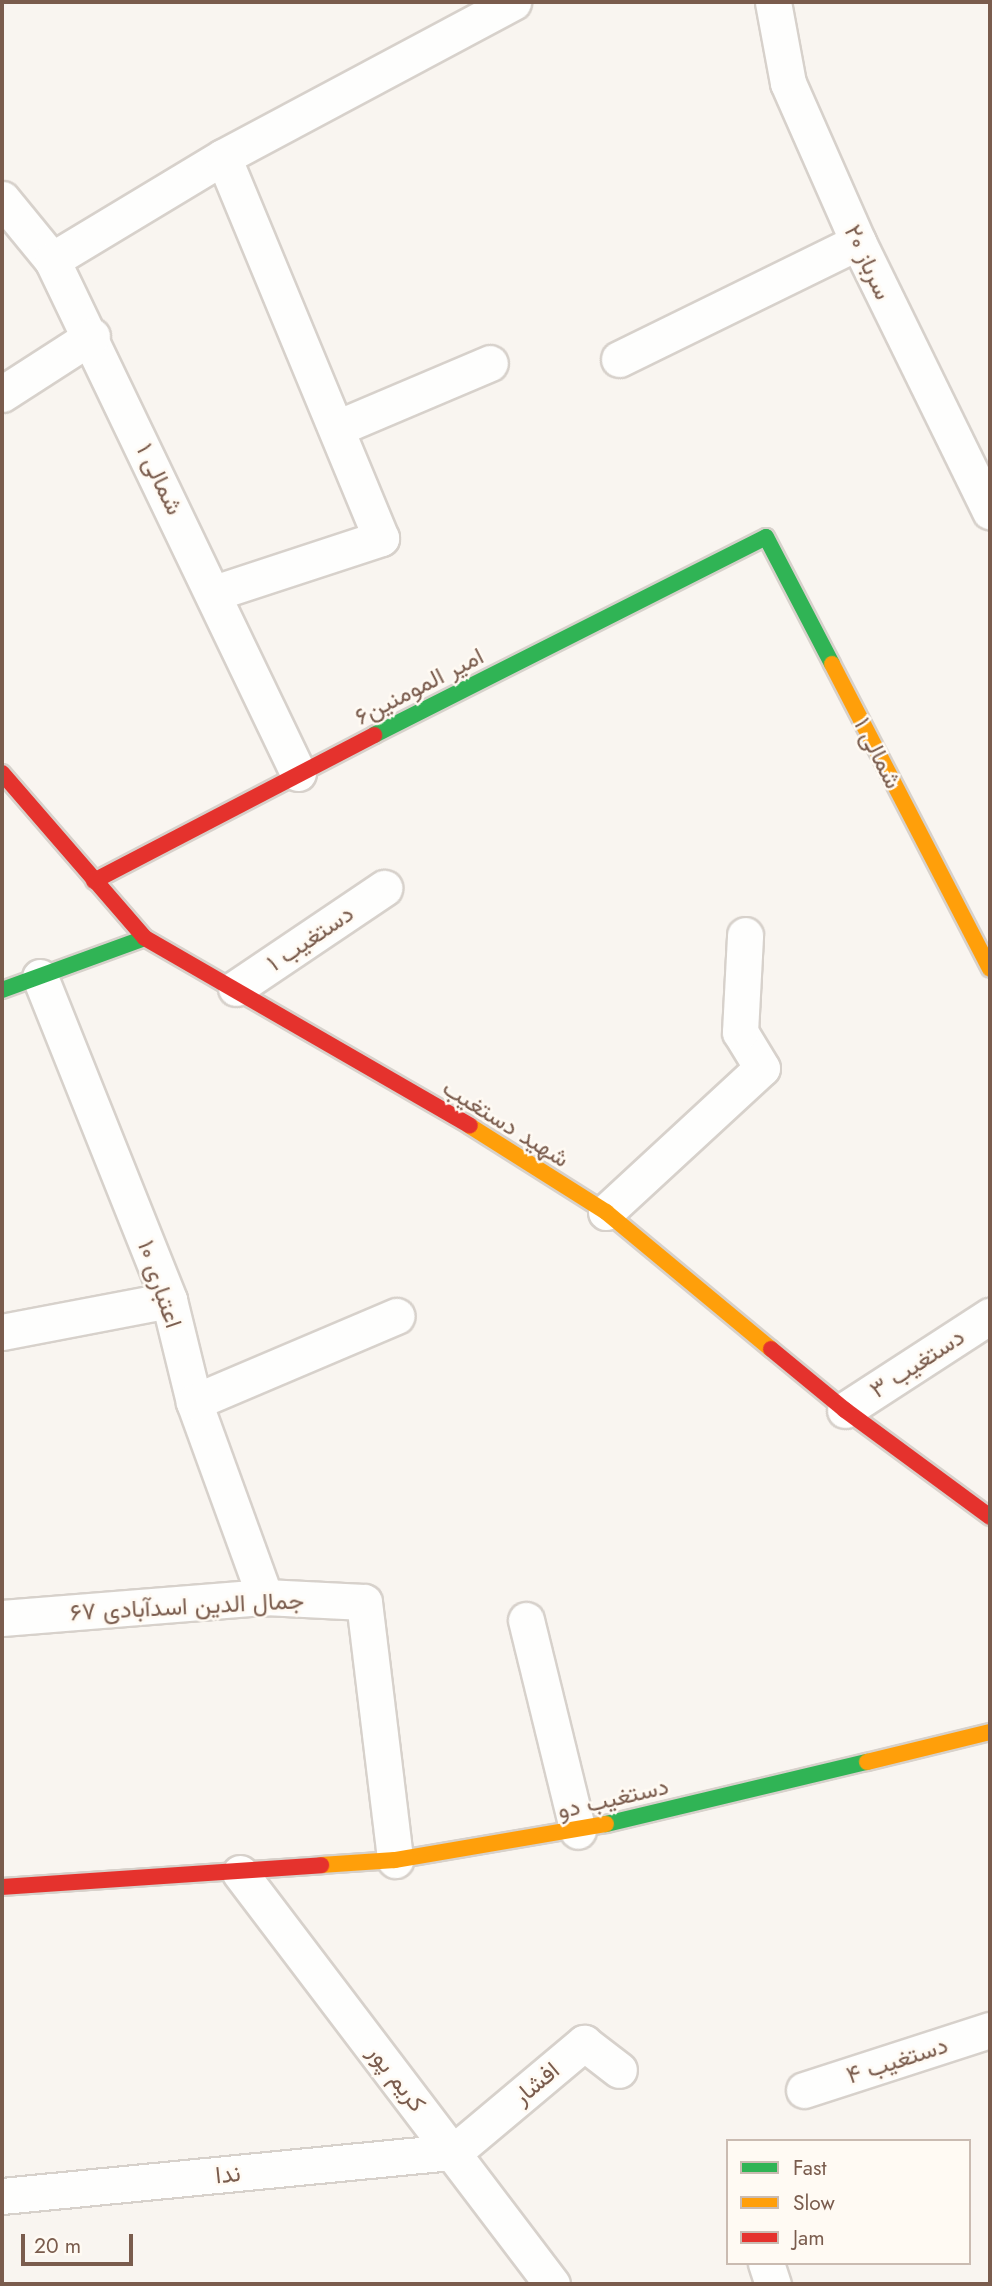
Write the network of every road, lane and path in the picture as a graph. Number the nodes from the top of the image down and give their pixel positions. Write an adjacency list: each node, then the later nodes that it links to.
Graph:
1 (513, 2): 3 (street)
2 (773, 2): 5 (street, سرباز ۲۰)
3 (223, 157): 6 (street); 11 (street)
4 (2, 199): 6 (street, شمالی ۱)
5 (858, 242): 8 (street); 12 (street, سرباز ۲۰)
6 (52, 260): 7 (street, شمالی ۱)
7 (92, 336): 10 (street); 14 (street, شمالی ۱)
8 (619, 359)
9 (490, 363): 11 (street)
10 (2, 394)
11 (337, 428): 14 (street)
12 (990, 511)
13 (766, 537): 16 (street, امیر المومنین۶); 21 (street, شمالی ۱)
14 (215, 593): 16 (street, شمالی ۱)
15 (2, 773): 17 (street, شهید دستغیب)
16 (298, 773): 17 (street, امیر المومنین۶)
17 (94, 881): 20 (street, شهید دستغیب)
18 (384, 888): 23 (street, دستغیب ۱)
19 (745, 935): 25 (street)
20 (145, 938): 22 (street); 23 (street, شهید دستغیب)
21 (990, 969)
22 (40, 977): 24 (street); 26 (street, اعتباری ۱۰)
23 (236, 988): 25 (street, شهید دستغیب)
24 (2, 990)
25 (606, 1212): 31 (street, شهید دستغیب)
26 (169, 1300): 29 (street); 30 (street, اعتباری ۱۰)
27 (397, 1316): 30 (street)
28 (990, 1316): 31 (street, دستغیب ۳)
29 (2, 1332)
30 (194, 1402): 33 (street, اعتباری ۱۰)
31 (845, 1410): 32 (street, شهید دستغیب)
32 (990, 1517)
33 (265, 1597): 34 (street, جمال الدین اسدآبادی ۶۷); 38 (street, جمال الدین اسدآبادی ۶۷)
34 (2, 1618)
35 (526, 1620): 37 (street)
36 (990, 1732): 37 (street, دستغیب دو)
37 (578, 1831): 38 (street, دستغیب دو)
38 (395, 1860): 39 (street, دستغیب دو)
39 (240, 1873): 40 (street, دستغیب دو); 44 (street, کریم پور)
40 (2, 1887)
41 (990, 2030): 43 (street, دستغیب ۴)
42 (619, 2070): 44 (street, افشار)
43 (804, 2090)
44 (454, 2152): 45 (street, ندا); 47 (street, کریم پور)
45 (2, 2196)
46 (767, 2265): 48 (street)
47 (552, 2284)
48 (773, 2284)

